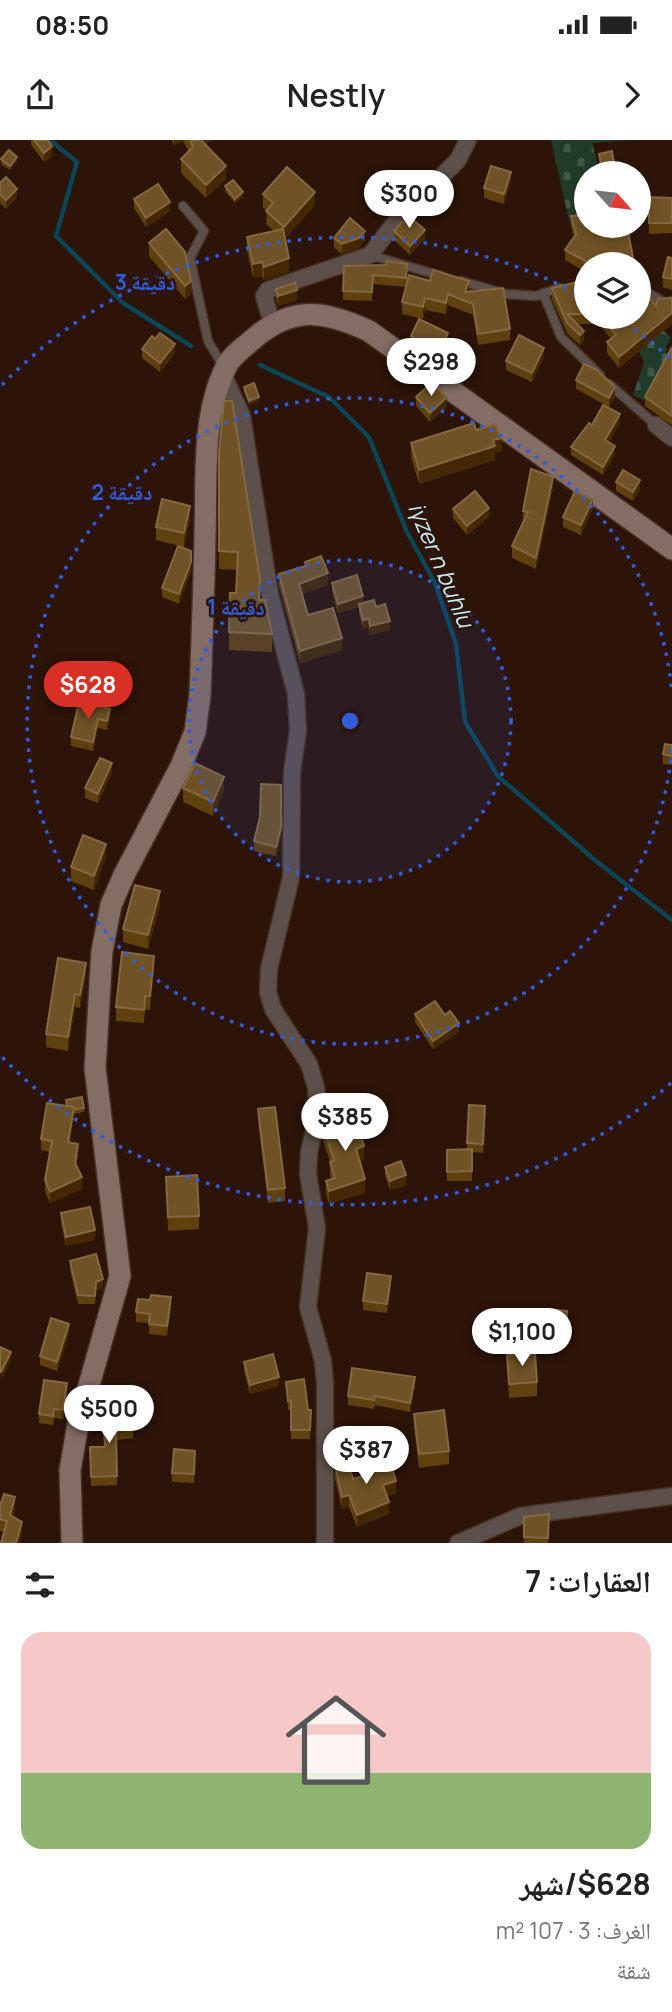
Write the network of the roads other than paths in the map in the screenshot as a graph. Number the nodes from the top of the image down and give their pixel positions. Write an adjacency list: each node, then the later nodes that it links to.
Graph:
1 (468, 140): 3 (street)
2 (183, 206): 9 (lane)
3 (370, 256): 5 (lane); 8 (street)
4 (566, 286): 5 (lane)
5 (543, 293): 10 (lane)
6 (651, 295): 7 (lane)
7 (672, 301)
8 (270, 325): 9 (main road); 12 (main road)
9 (226, 367): 14 (main road); 15 (street)
10 (656, 425): 11 (street)
11 (672, 438)
12 (672, 549)
13 (672, 1496): 16 (street)
14 (72, 1543)
15 (325, 1543)
16 (458, 1543)

